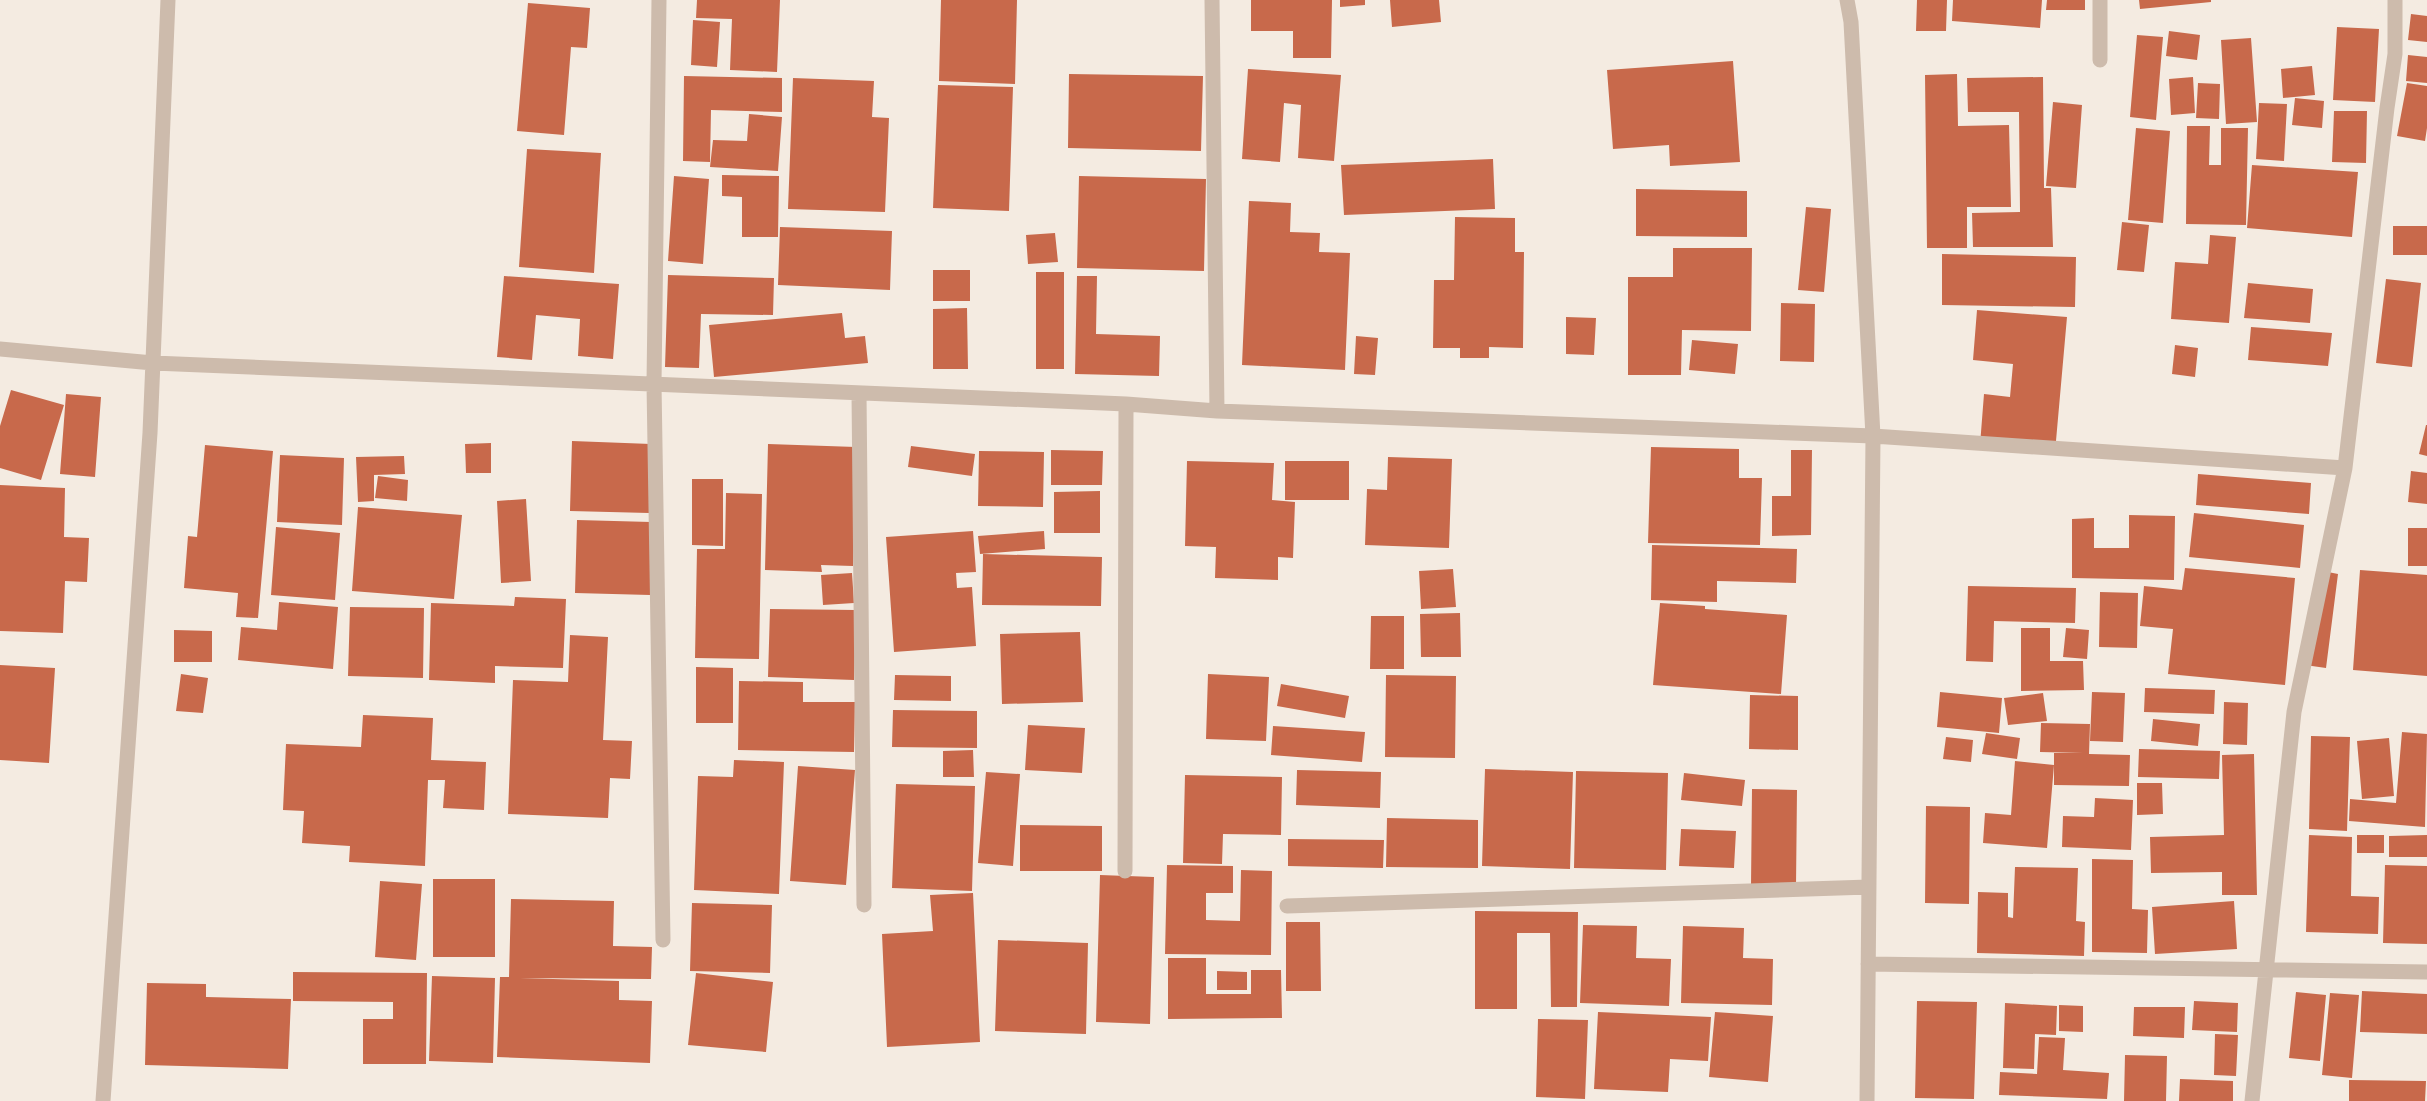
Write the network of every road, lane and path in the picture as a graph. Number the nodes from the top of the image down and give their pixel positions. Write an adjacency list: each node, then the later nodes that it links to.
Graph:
1 (168, 0): 9 (street)
2 (659, 0): 10 (street)
3 (1212, 0): 13 (street)
4 (1847, 0): 14 (street)
5 (2100, 0): 7 (street)
6 (2395, 0): 15 (street)
7 (2100, 60)
8 (0, 349): 9 (street)
9 (153, 363): 10 (street); 24 (street)
10 (654, 384): 11 (street); 20 (street)
11 (859, 393): 12 (street); 18 (street)
12 (1126, 404): 13 (street); 16 (street)
13 (1217, 411): 14 (street)
14 (1873, 436): 15 (street); 17 (street)
15 (2345, 468): 22 (street)
16 (1125, 870)
17 (1869, 887): 19 (street); 21 (street)
18 (864, 905)
19 (1287, 906)
20 (663, 940)
21 (1868, 964): 22 (street); 25 (street)
22 (2267, 969): 23 (street); 26 (street)
23 (2427, 972)
24 (103, 1101)
25 (1867, 1101)
26 (2252, 1101)

